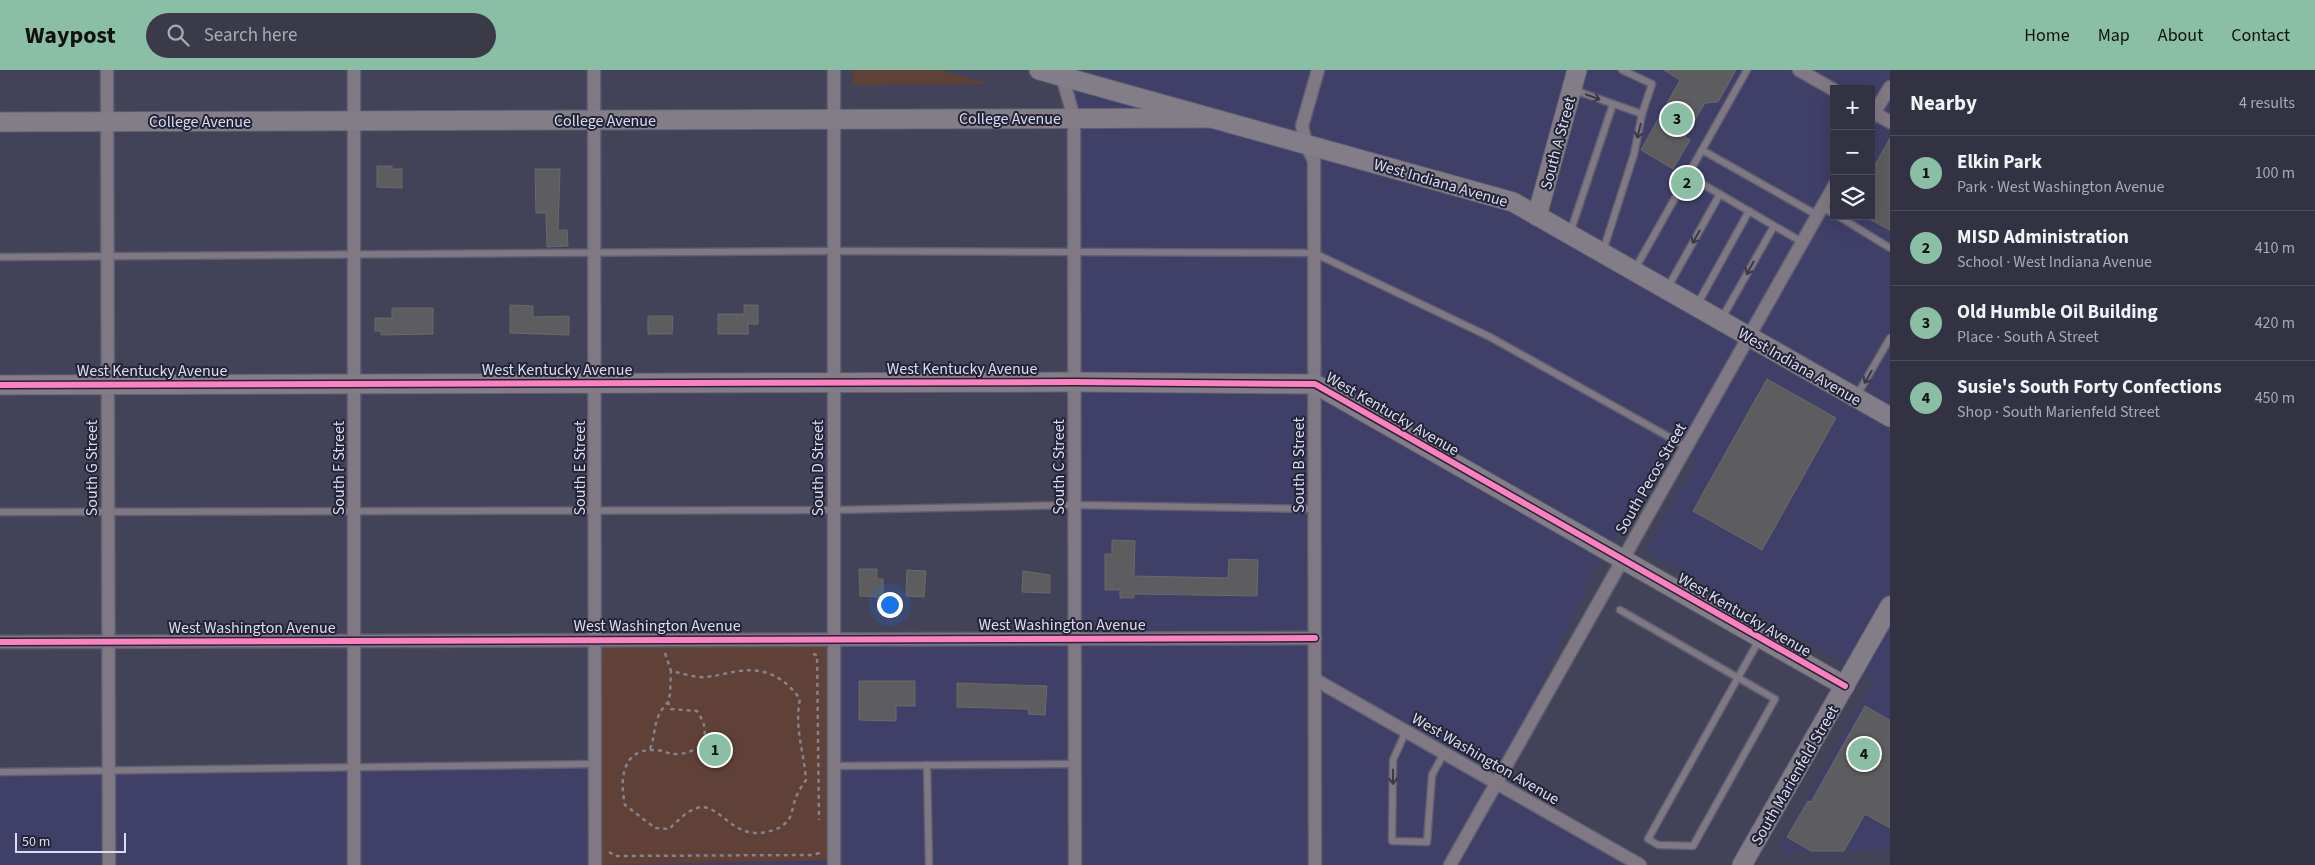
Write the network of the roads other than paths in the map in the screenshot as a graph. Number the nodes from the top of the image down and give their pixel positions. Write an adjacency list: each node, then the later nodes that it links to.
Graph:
1 (107, 70): 25 (street, South G Street)
2 (354, 70): 22 (street, South F Street)
3 (594, 70): 23 (street, South E Street)
4 (834, 70): 21 (street, South D Street)
5 (1038, 70): 11 (street, West Indiana Avenue)
6 (1318, 70): 27 (street, South B Street)
7 (1577, 70): 14 (street, South A Street)
8 (1622, 70): 17 (lane)
9 (1747, 70): 28 (lane)
10 (1798, 70): 13 (street)
11 (1063, 73): 19 (street, South C Street); 20 (street, West Indiana Avenue)
12 (1890, 86): 16 (street)
13 (1830, 88)
14 (1572, 90): 15 (lane, one-way to 15); 35 (street, South A Street)
15 (1613, 104): 17 (lane); 38 (lane)
16 (1875, 109)
17 (1642, 114): 44 (lane, one-way to 44)
18 (1875, 115): 26 (street)
19 (1074, 118): 20 (street, College Avenue); 21 (street, College Avenue); 42 (street, South C Street)
20 (1210, 118): 27 (street, West Indiana Avenue)
21 (834, 119): 23 (street, College Avenue); 41 (street, South D Street)
22 (354, 120): 23 (street, College Avenue); 25 (street, College Avenue); 46 (street, South F Street)
23 (594, 120): 43 (street, South E Street)
24 (0, 122): 25 (street, College Avenue)
25 (107, 122): 47 (street, South G Street)
26 (1890, 122)
27 (1306, 144): 35 (street, West Indiana Avenue); 45 (street, South B Street)
28 (1702, 150): 29 (lane); 33 (lane)
29 (1687, 175): 31 (lane); 49 (lane)
30 (1830, 193): 33 (street, South Pecos Street)
31 (1720, 194): 32 (lane); 50 (lane, one-way to 50)
32 (1748, 211): 37 (lane); 51 (lane)
33 (1820, 211): 34 (lane); 39 (street, South Pecos Street)
34 (1830, 213)
35 (1537, 216): 38 (street, West Indiana Avenue)
36 (1844, 220): 40 (lane)
37 (1774, 226): 39 (lane); 52 (lane, one-way to 52)
38 (1570, 234): 44 (street, West Indiana Avenue)
39 (1802, 242): 53 (street, South Pecos Street)
40 (1890, 248)
41 (834, 251): 42 (lane); 43 (lane); 55 (street, South D Street)
42 (1074, 251): 45 (lane); 56 (street, South C Street)
43 (594, 252): 46 (lane); 58 (street, South E Street)
44 (1603, 252): 49 (street, West Indiana Avenue)
45 (1314, 253): 60 (street, South B Street); 64 (lane)
46 (354, 254): 47 (lane); 57 (street, South F Street)
47 (107, 256): 48 (lane); 59 (street, South G Street)
48 (0, 257)
49 (1634, 270): 50 (street, West Indiana Avenue)
50 (1666, 288): 51 (street, West Indiana Avenue)
51 (1697, 306): 52 (street, West Indiana Avenue)
52 (1721, 320): 53 (street, West Indiana Avenue)
53 (1750, 336): 62 (street, West Indiana Avenue); 64 (street, South Pecos Street)
54 (1890, 338): 62 (lane, one-way to 62)
55 (833, 382): 56 (street, West Kentucky Avenue); 58 (street, West Kentucky Avenue); 69 (street, South D Street)
56 (1074, 382): 60 (street, West Kentucky Avenue); 65 (street, South C Street)
57 (354, 383): 58 (street, West Kentucky Avenue); 59 (street, West Kentucky Avenue); 67 (street, South F Street)
58 (595, 383): 68 (street, South E Street)
59 (107, 384): 61 (street, West Kentucky Avenue); 71 (street, South G Street)
60 (1315, 384): 66 (street, South B Street); 72 (street, West Kentucky Avenue)
61 (0, 385)
62 (1856, 397): 63 (street, West Indiana Avenue)
63 (1890, 417)
64 (1686, 447): 72 (street, South Pecos Street)
65 (1074, 505): 66 (lane); 69 (lane); 76 (street, South C Street)
66 (1315, 509): 77 (street, South B Street)
67 (354, 510): 68 (lane); 71 (lane); 80 (street, South F Street)
68 (595, 510): 69 (lane); 79 (street, South E Street)
69 (834, 510): 75 (street, South D Street)
70 (0, 512): 71 (lane)
71 (108, 512): 81 (street, South G Street)
72 (1622, 560): 78 (street, West Kentucky Avenue); 95 (street, South Pecos Street)
73 (1890, 606): 85 (street, South Marienfeld Street)
74 (1620, 610): 83 (lane)
75 (834, 638): 76 (street, West Washington Avenue); 79 (street, West Washington Avenue); 91 (street, South D Street)
76 (1074, 638): 77 (street, West Washington Avenue); 89 (street, South C Street)
77 (1315, 638): 84 (street, South B Street)
78 (1760, 638): 83 (lane); 85 (street, West Kentucky Avenue)
79 (595, 639): 80 (street, West Washington Avenue); 88 (street, South E Street)
80 (354, 640): 81 (street, West Washington Avenue); 92 (street, South F Street)
81 (108, 641): 82 (street, West Washington Avenue); 93 (street, South G Street)
82 (0, 642)
83 (1738, 678): 83 (lane)
84 (1316, 680): 86 (street, West Washington Avenue); 102 (street, South B Street)
85 (1844, 686): 105 (street, South Marienfeld Street)
86 (1406, 732): 87 (street, West Washington Avenue); 87 (lane, one-way to 87)
87 (1444, 754): 95 (street, West Washington Avenue)
88 (595, 764): 92 (lane); 98 (street, South E Street)
89 (1074, 764): 90 (lane); 101 (street, South C Street)
90 (927, 765): 91 (lane); 100 (lane)
91 (834, 766): 99 (street, South D Street)
92 (354, 768): 93 (lane); 97 (street, South F Street)
93 (108, 771): 94 (lane); 96 (street, South G Street)
94 (0, 772)
95 (1496, 783): 103 (street, South Pecos Street); 104 (street, West Washington Avenue)
96 (109, 865)
97 (354, 865)
98 (595, 865)
99 (834, 865)
100 (929, 865)
101 (1075, 865)
102 (1315, 865)
103 (1450, 865)
104 (1640, 865)
105 (1742, 865)

